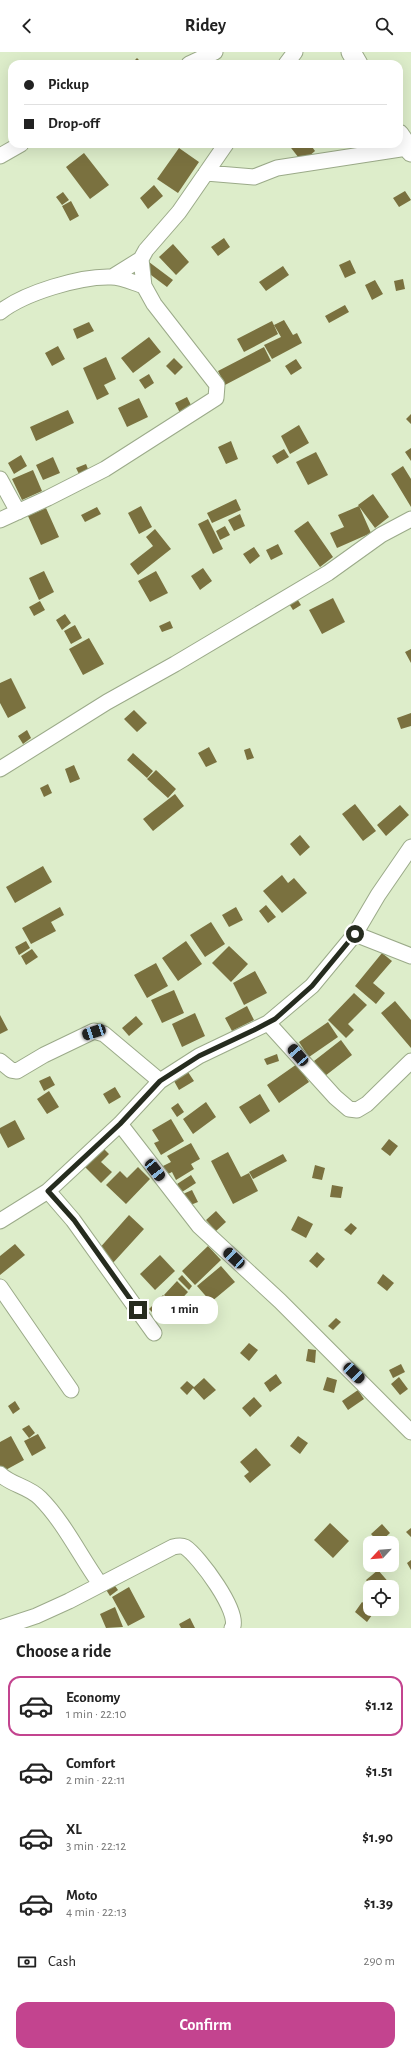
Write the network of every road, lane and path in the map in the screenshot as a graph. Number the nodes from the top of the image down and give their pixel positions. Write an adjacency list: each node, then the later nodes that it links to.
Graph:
1 (215, 52): 2 (street)
2 (198, 60)
3 (15, 148): 6 (street)
4 (223, 148): 7 (street)
5 (389, 148): 7 (street)
6 (0, 156)
7 (206, 173): 8 (street)
8 (141, 259): 9 (street); 10 (street)
9 (112, 277): 10 (street); 11 (street)
10 (144, 286): 13 (street)
11 (0, 312)
12 (0, 479): 13 (street)
13 (18, 512): 15 (street)
14 (411, 519): 16 (street)
15 (0, 520)
16 (0, 769)
17 (411, 847): 18 (street)
18 (355, 934): 19 (street); 20 (street)
19 (411, 956)
20 (268, 1023): 22 (street); 23 (street)
21 (0, 1061): 23 (street)
22 (411, 1061)
23 (160, 1081): 24 (street)
24 (120, 1124): 25 (street); 30 (street)
25 (48, 1191): 26 (street); 28 (street)
26 (0, 1220)
27 (0, 1287): 29 (street)
28 (154, 1333)
29 (72, 1390)
30 (411, 1432)
31 (0, 1474): 32 (street)
32 (100, 1584): 33 (street); 34 (street)
33 (0, 1628)
34 (232, 1628)

